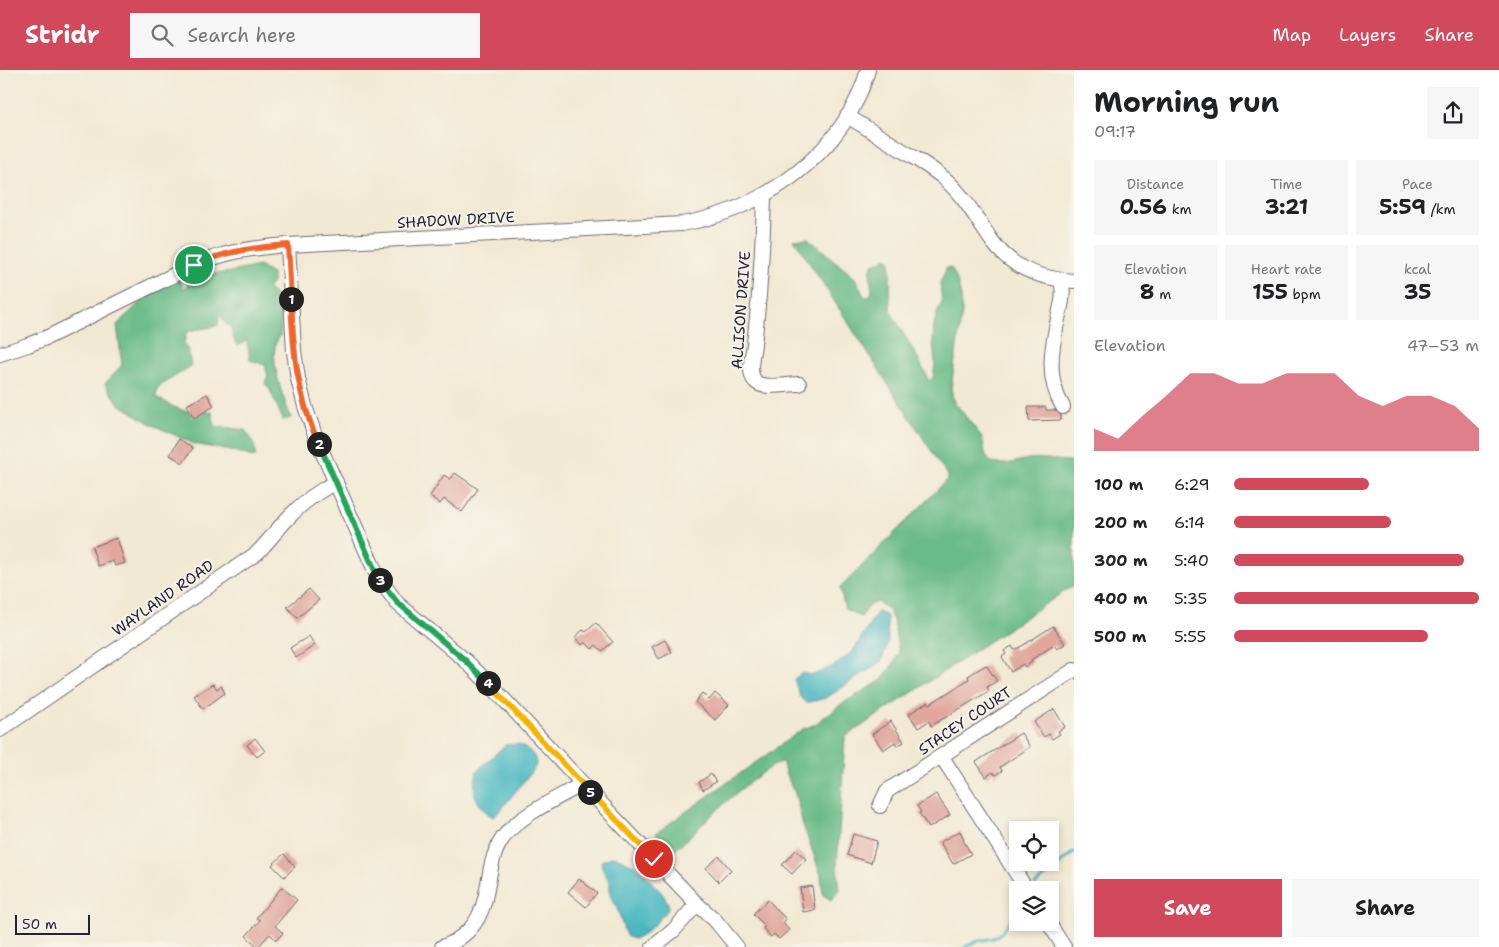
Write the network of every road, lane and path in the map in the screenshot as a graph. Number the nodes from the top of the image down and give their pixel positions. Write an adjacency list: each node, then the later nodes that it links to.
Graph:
1 (868, 70): 2 (street, SHADOW DRIVE)
2 (847, 116): 3 (street, SHADOW DRIVE); 5 (street)
3 (764, 195): 4 (street, SHADOW DRIVE); 7 (street, ALLISON DRIVE)
4 (288, 245): 6 (street, SHADOW DRIVE); 9 (street)
5 (1068, 281): 8 (street)
6 (0, 354)
7 (799, 384)
8 (1063, 407)
9 (336, 482): 11 (street, WAYLAND ROAD); 13 (street)
10 (1074, 670): 12 (street, STACEY COURT)
11 (0, 730)
12 (942, 757): 14 (street, STACEY COURT); 15 (street)
13 (582, 784): 16 (street); 18 (street)
14 (880, 806)
15 (1021, 881)
16 (697, 904): 19 (street); 20 (street)
17 (1054, 931): 21 (street)
18 (442, 947)
19 (653, 947)
20 (737, 947)
21 (1064, 947)

